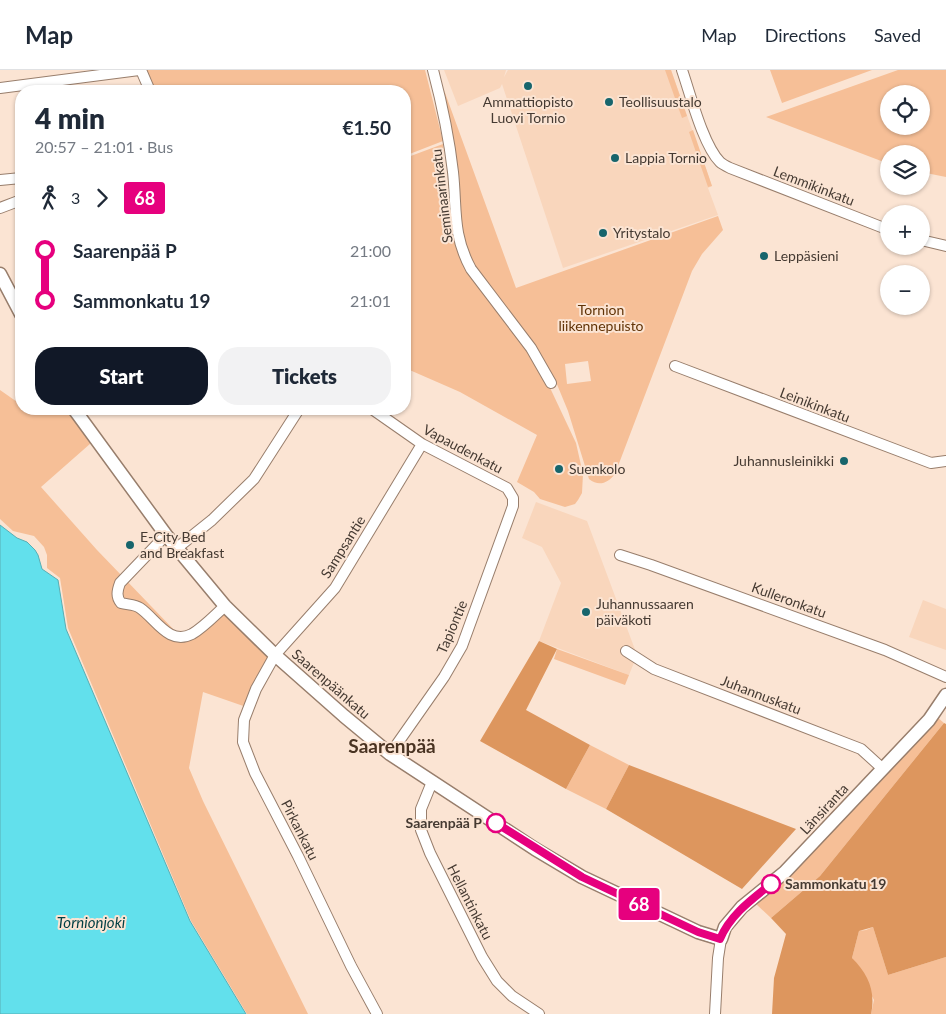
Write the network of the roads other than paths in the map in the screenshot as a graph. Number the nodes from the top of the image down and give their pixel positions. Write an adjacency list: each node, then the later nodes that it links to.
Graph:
1 (140, 70): 4 (street); 5 (street)
2 (433, 70): 18 (street, Seminaarinkatu)
3 (682, 70): 12 (street, Lemmikinkatu)
4 (23, 85)
5 (147, 85)
6 (15, 86): 7 (street)
7 (0, 88)
8 (15, 179): 9 (street)
9 (0, 180)
10 (15, 202): 11 (street)
11 (0, 208)
12 (880, 226)
13 (930, 242): 14 (street)
14 (946, 246)
15 (0, 274): 16 (street)
16 (15, 303)
17 (675, 366): 23 (street, Leinikinkatu)
18 (551, 383)
19 (82, 415): 25 (street, Saarenpäänkatu)
20 (295, 415): 26 (street)
21 (381, 415): 22 (street, Vapaudenkatu)
22 (422, 444): 24 (street, Vapaudenkatu); 30 (street, Sampsantie)
23 (946, 461)
24 (513, 498): 33 (street, Tapiontie)
25 (166, 535): 26 (street, Saarenpäänkatu); 28 (street)
26 (177, 548): 28 (street, Saarenpäänkatu)
27 (620, 555): 31 (street, Kulleronkatu)
28 (225, 606): 30 (street, Saarenpäänkatu)
29 (626, 651): 34 (street, Juhannuskatu)
30 (275, 654): 33 (street, Saarenpäänkatu); 37 (street, Pirkankatu)
31 (946, 677)
32 (946, 695): 34 (street, Länsiranta)
33 (390, 754): 35 (street, Saarenpäänkatu)
34 (883, 769): 36 (street, Länsiranta)
35 (432, 782): 36 (street, Saarenpäänkatu); 38 (street, Hellantinkatu)
36 (720, 939): 39 (street)
37 (377, 1014)
38 (538, 1014)
39 (715, 1014)

